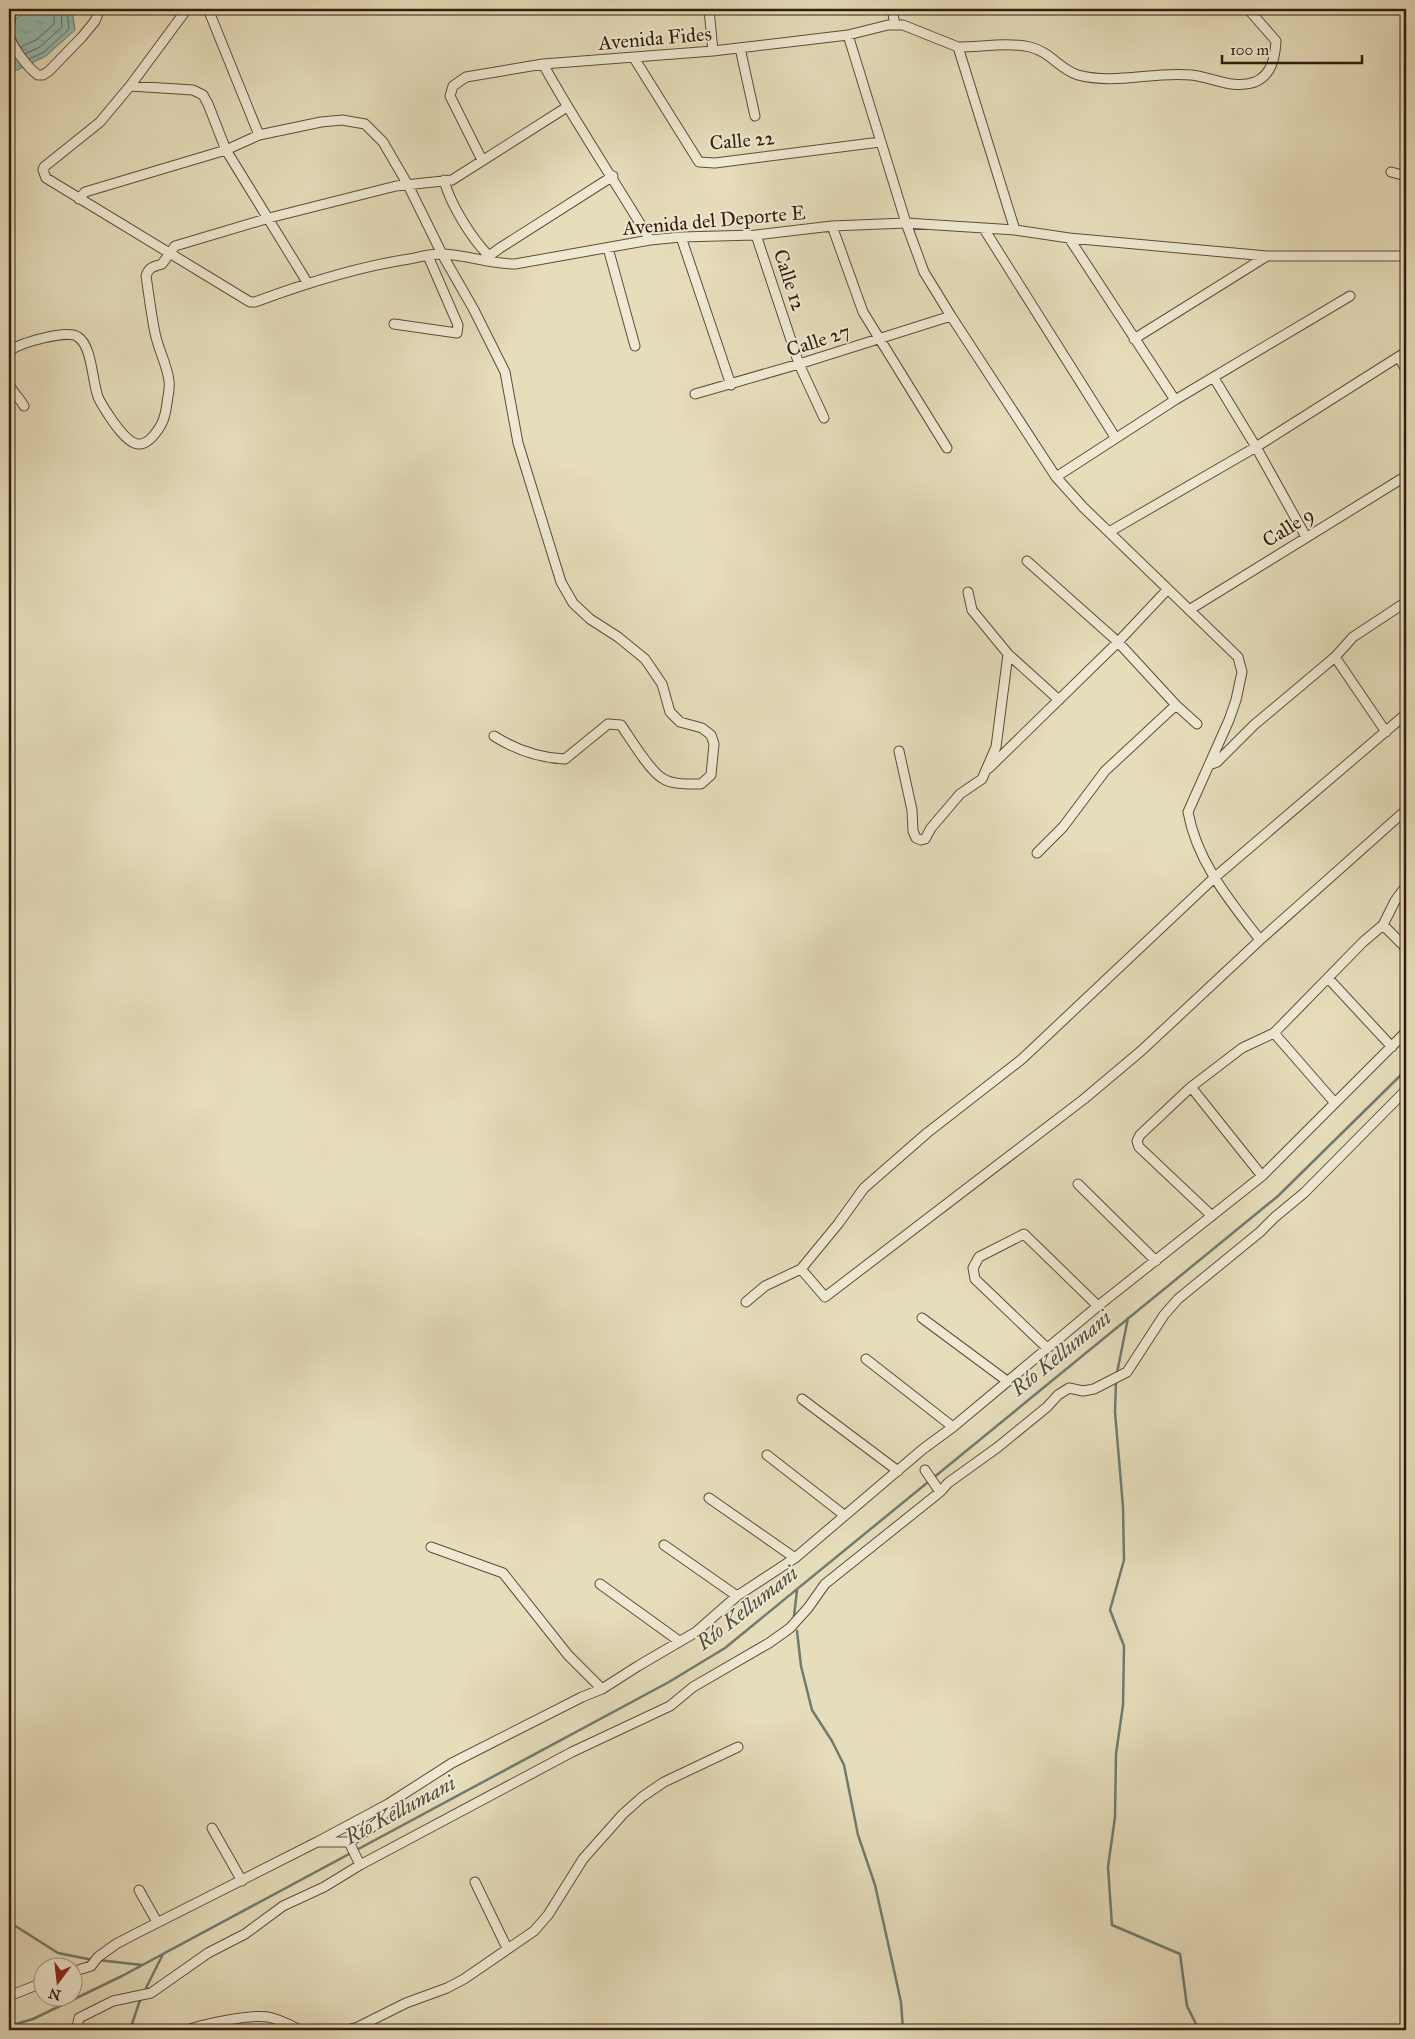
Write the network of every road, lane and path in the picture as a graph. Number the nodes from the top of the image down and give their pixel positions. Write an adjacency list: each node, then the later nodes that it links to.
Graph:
1 (100, 9): 7 (street)
2 (187, 9): 15 (street)
3 (208, 9): 18 (street)
4 (709, 9): 12 (street)
5 (892, 9): 8 (street)
6 (1248, 9): 10 (street)
7 (11, 14)
8 (895, 25): 9 (street, Avenida Fides); 10 (street, Avenida Fides)
9 (848, 35): 11 (street, Avenida Fides); 19 (street)
10 (958, 47): 32 (street)
11 (740, 48): 12 (street, Avenida Fides); 17 (street)
12 (714, 51): 13 (street, Avenida Fides)
13 (634, 58): 14 (street, Avenida Fides); 19 (street, Calle 22)
14 (543, 64): 16 (street); 21 (street, Avenida Fides)
15 (130, 86): 20 (street); 27 (street)
16 (567, 107): 21 (street); 23 (street)
17 (755, 116)
18 (260, 135): 20 (street); 26 (street)
19 (880, 142): 29 (street)
20 (226, 150): 27 (street); 28 (street)
21 (482, 160): 25 (street)
22 (1391, 172): 24 (street)
23 (612, 176): 36 (street); 43 (street)
24 (1406, 176)
25 (444, 180): 26 (street); 43 (street)
26 (408, 185): 28 (street); 39 (street)
27 (79, 199): 38 (street)
28 (269, 218): 38 (street); 44 (street)
29 (906, 223): 30 (street, Avenida del Deporte E); 31 (street, Avenida del Deporte E); 46 (street)
30 (832, 226): 33 (street, Avenida del Deporte E); 48 (street)
31 (984, 229): 32 (street, Avenida del Deporte E); 62 (street)
32 (1015, 230): 35 (street, Avenida del Deporte E)
33 (756, 235): 34 (street, Avenida del Deporte E); 53 (street, Calle 12)
34 (681, 237): 36 (street, Avenida del Deporte E); 57 (street)
35 (1069, 238): 41 (street, Avenida del Deporte E); 49 (street)
36 (650, 240): 37 (street, Avenida del Deporte E)
37 (608, 248): 43 (street, Avenida del Deporte E); 50 (street)
38 (169, 253): 44 (street, Avenida del Deporte E); 51 (street)
39 (442, 254): 40 (street, Avenida del Deporte E); 43 (street, Avenida del Deporte E); 82 (street)
40 (428, 256): 44 (street, Avenida del Deporte E); 47 (street)
41 (1267, 256): 42 (street, Avenida del Deporte E); 49 (street)
42 (1406, 256)
43 (488, 258)
44 (307, 282)
45 (1350, 296): 55 (street)
46 (951, 316): 48 (street, Calle 27); 65 (street)
47 (394, 324)
48 (880, 338): 53 (street, Calle 27); 64 (street)
49 (1134, 339): 59 (street)
50 (635, 346)
51 (9, 351)
52 (1402, 355): 54 (street); 63 (street)
53 (799, 364): 57 (street, Calle 27); 61 (street, Calle 12)
54 (1406, 370)
55 (1214, 378): 59 (street); 63 (street)
56 (9, 384): 60 (street)
57 (731, 385): 58 (street, Calle 27)
58 (695, 394)
59 (1175, 400): 62 (street)
60 (24, 406)
61 (824, 418)
62 (1115, 437): 65 (street)
63 (1256, 446): 67 (street); 68 (street)
64 (947, 448)
65 (1056, 476): 67 (street)
66 (1406, 476): 68 (street, Calle 9)
67 (1109, 532): 70 (street)
68 (1306, 536): 73 (street, Calle 9)
69 (1027, 561): 74 (street)
70 (1167, 590): 73 (street); 74 (street)
71 (968, 592): 75 (street)
72 (1406, 602): 76 (street)
73 (1189, 610): 84 (street)
74 (1118, 642): 77 (street); 78 (street)
75 (1008, 654): 77 (street); 85 (street)
76 (1335, 657): 81 (street); 84 (street)
77 (1059, 700): 85 (street)
78 (1176, 705): 80 (street); 87 (street)
79 (1406, 714): 81 (street)
80 (1197, 724)
81 (1386, 732): 88 (street)
82 (494, 736)
83 (899, 751): 85 (street)
84 (1209, 765): 88 (street)
85 (982, 779)
86 (1406, 810): 91 (street)
87 (1037, 853)
88 (1214, 878): 91 (street); 104 (street)
89 (1406, 886): 90 (street)
90 (1383, 925): 92 (street); 93 (street)
91 (1260, 940): 104 (street)
92 (1406, 948)
93 (1328, 978): 95 (street); 96 (street)
94 (1406, 1032): 96 (street)
95 (1274, 1033): 97 (street); 99 (street)
96 (1392, 1047): 99 (street)
97 (1190, 1088): 100 (street); 102 (street)
98 (1406, 1090): 116 (street)
99 (1335, 1103): 100 (street)
100 (1262, 1176): 102 (street)
101 (1078, 1184): 103 (street)
102 (1212, 1216): 103 (street)
103 (1156, 1261): 106 (street)
104 (801, 1269): 105 (street)
105 (746, 1302)
106 (1098, 1306): 108 (street); 108 (street)
107 (922, 1318): 110 (street)
108 (1047, 1348): 110 (street)
109 (866, 1359): 112 (street)
110 (1007, 1381): 112 (street)
111 (802, 1399): 114 (street)
112 (954, 1427): 114 (street)
113 (767, 1455): 118 (street)
114 (898, 1471): 118 (street)
115 (927, 1473): 116 (street)
116 (938, 1488): 131 (street)
117 (709, 1498): 121 (street)
118 (844, 1515): 121 (street)
119 (664, 1545): 123 (street)
120 (431, 1546): 125 (street)
121 (795, 1558): 123 (street)
122 (600, 1584): 124 (street)
123 (737, 1596): 124 (street)
124 (679, 1641): 125 (street)
125 (602, 1689): 127 (street)
126 (738, 1747): 136 (street)
127 (388, 1804): 129 (street); 130 (street)
128 (212, 1828): 132 (street)
129 (317, 1842): 130 (street); 132 (street)
130 (350, 1845): 131 (street)
131 (358, 1861): 140 (street)
132 (242, 1881): 135 (street)
133 (475, 1882): 136 (street)
134 (138, 1890): 135 (street)
135 (157, 1922): 137 (street)
136 (507, 1948): 144 (street)
137 (82, 1969)
138 (32, 1987): 139 (street)
139 (9, 1996)
140 (80, 2029): 141 (street)
141 (66, 2030)
142 (187, 2030): 143 (street)
143 (300, 2030)
144 (347, 2030)

